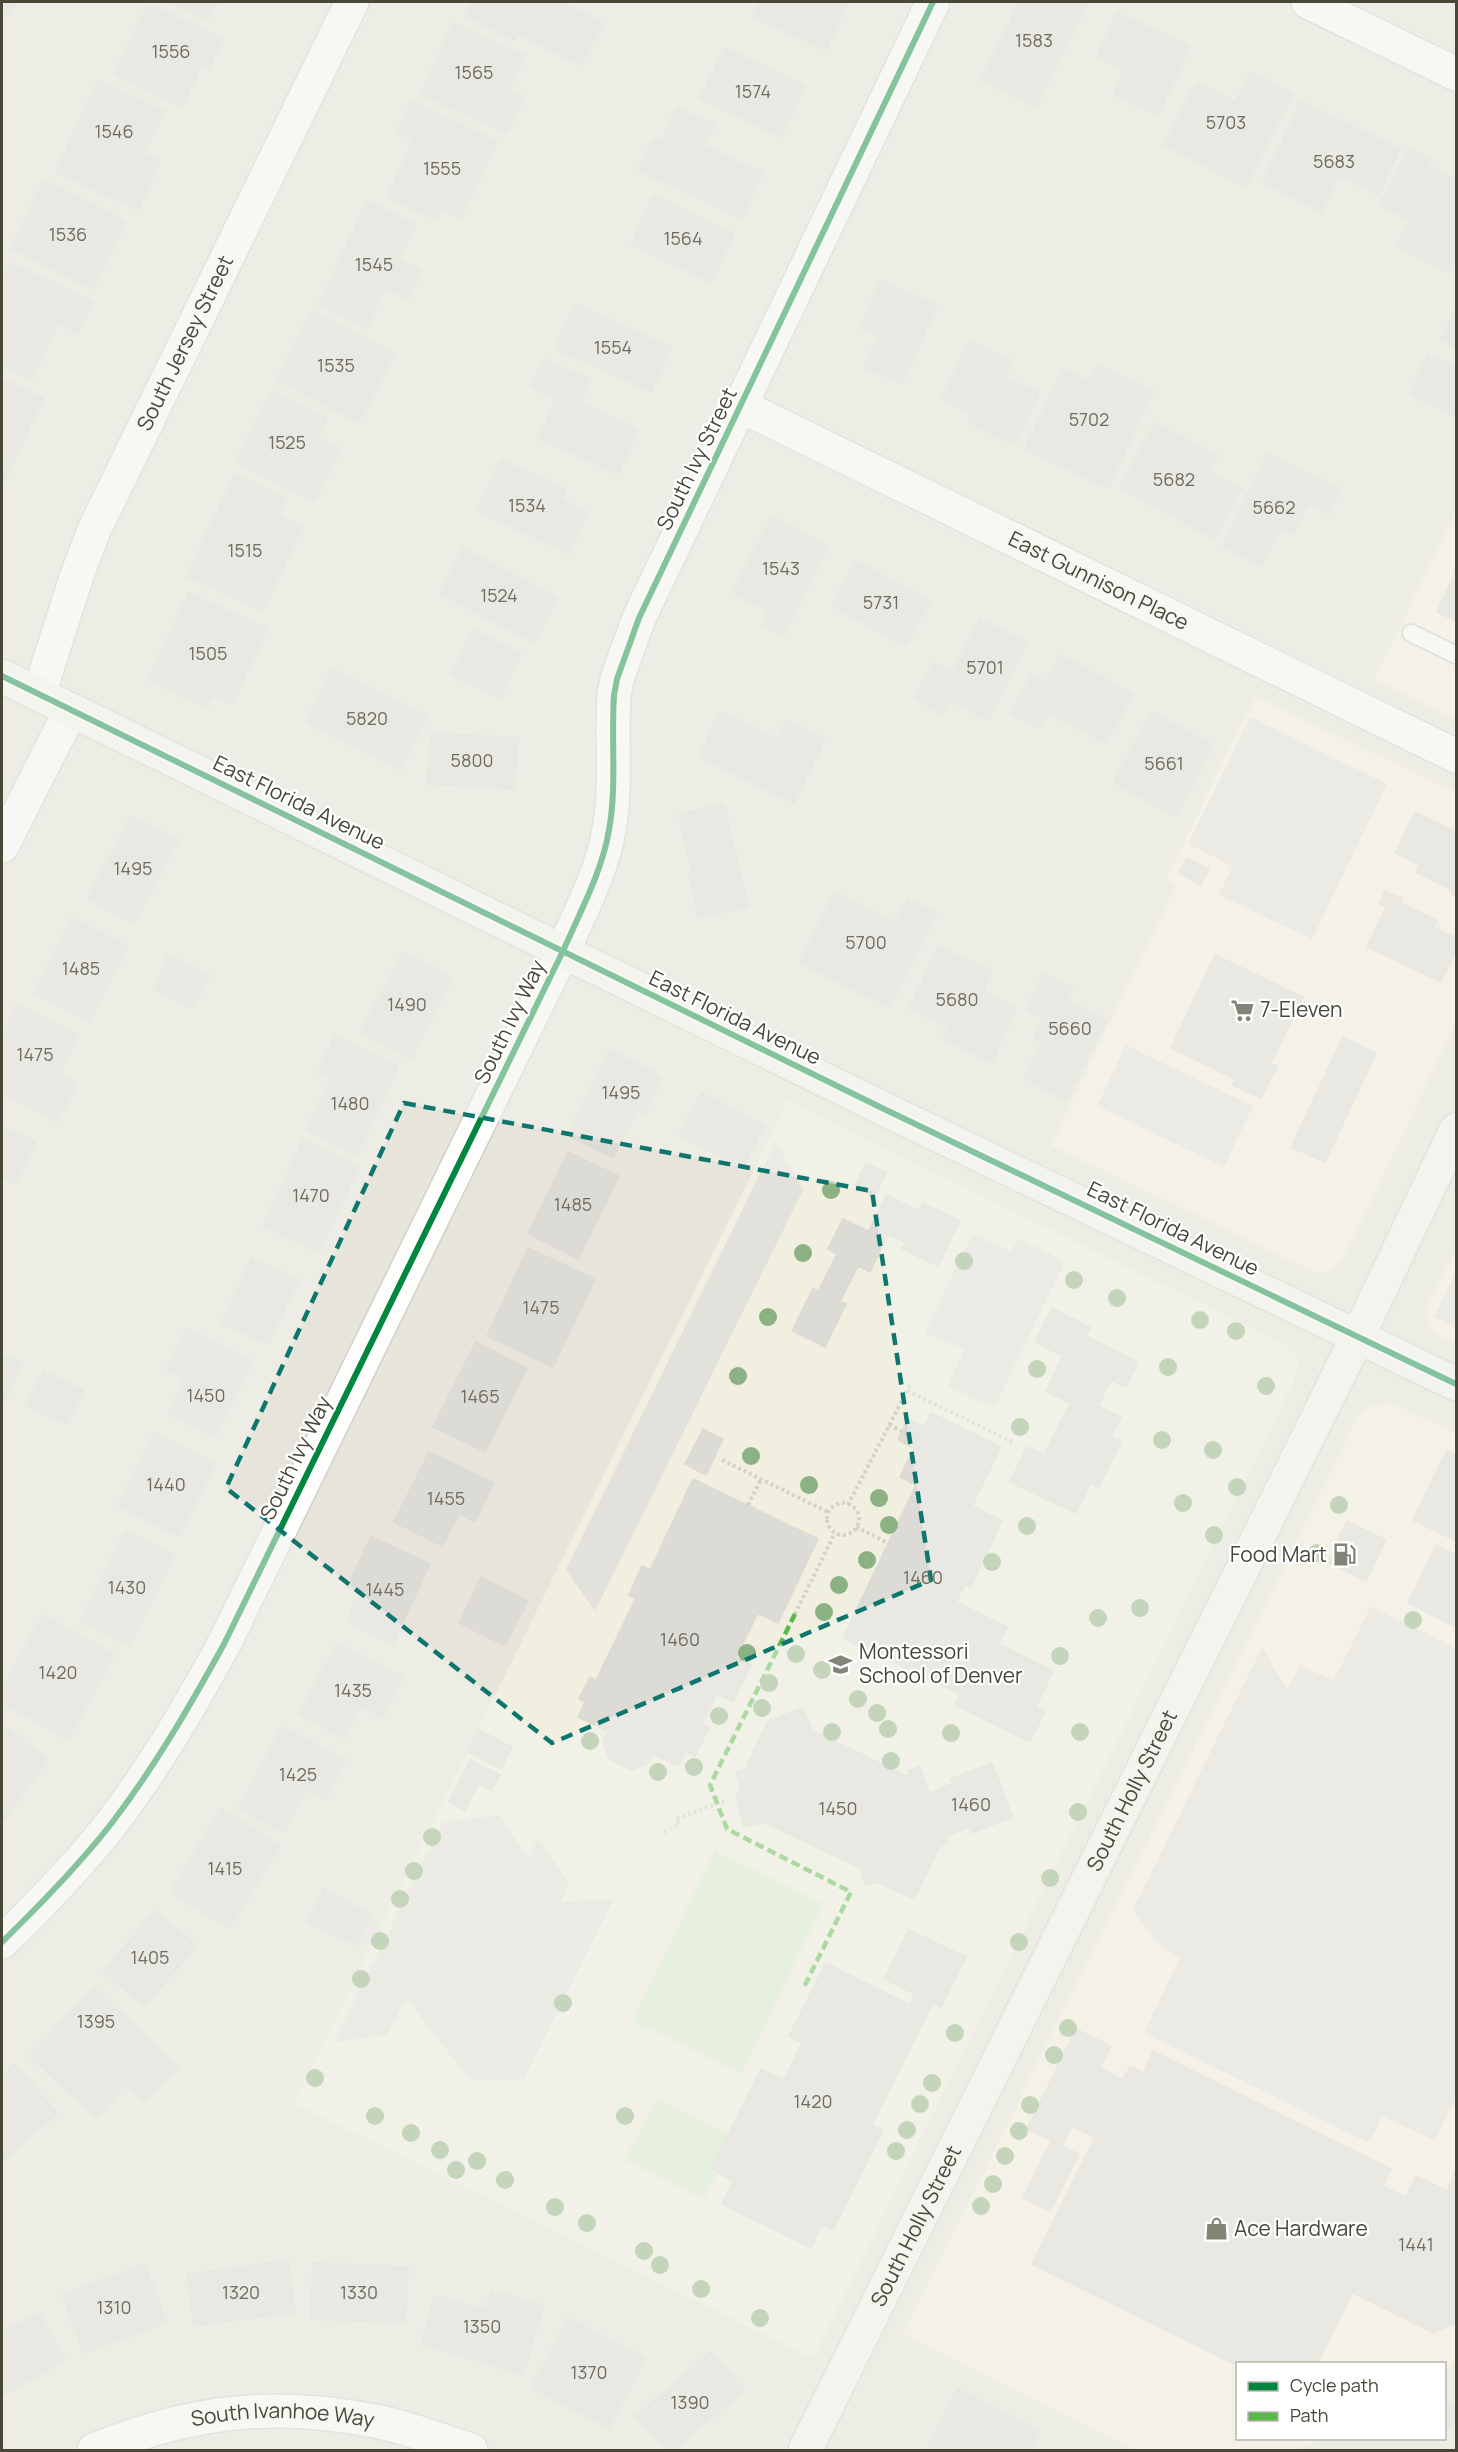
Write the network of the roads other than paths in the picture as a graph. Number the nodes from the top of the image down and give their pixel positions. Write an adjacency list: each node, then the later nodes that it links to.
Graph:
1 (352, 2): 9 (street, South Jersey Street)
2 (933, 2): 5 (street, South Ivy Street)
3 (1308, 2): 4 (street)
4 (1456, 74)
5 (741, 406): 11 (street, East Gunnison Place); 13 (street, South Ivy Street)
6 (1411, 633): 7 (lane)
7 (1456, 655)
8 (2, 676): 9 (street, East Florida Avenue)
9 (39, 694): 10 (street, East Florida Avenue)
10 (71, 710): 12 (street); 13 (street, East Florida Avenue)
11 (1456, 756)
12 (2, 846)
13 (563, 951): 15 (street, East Florida Avenue); 17 (street, South Ivy Way)
14 (1456, 1130): 15 (street, South Holly Street)
15 (1358, 1336): 16 (street, East Florida Avenue); 20 (street, South Holly Street)
16 (1456, 1384)
17 (2, 1942)
18 (94, 2451): 19 (street, South Ivanhoe Way)
19 (471, 2451)
20 (805, 2451)

